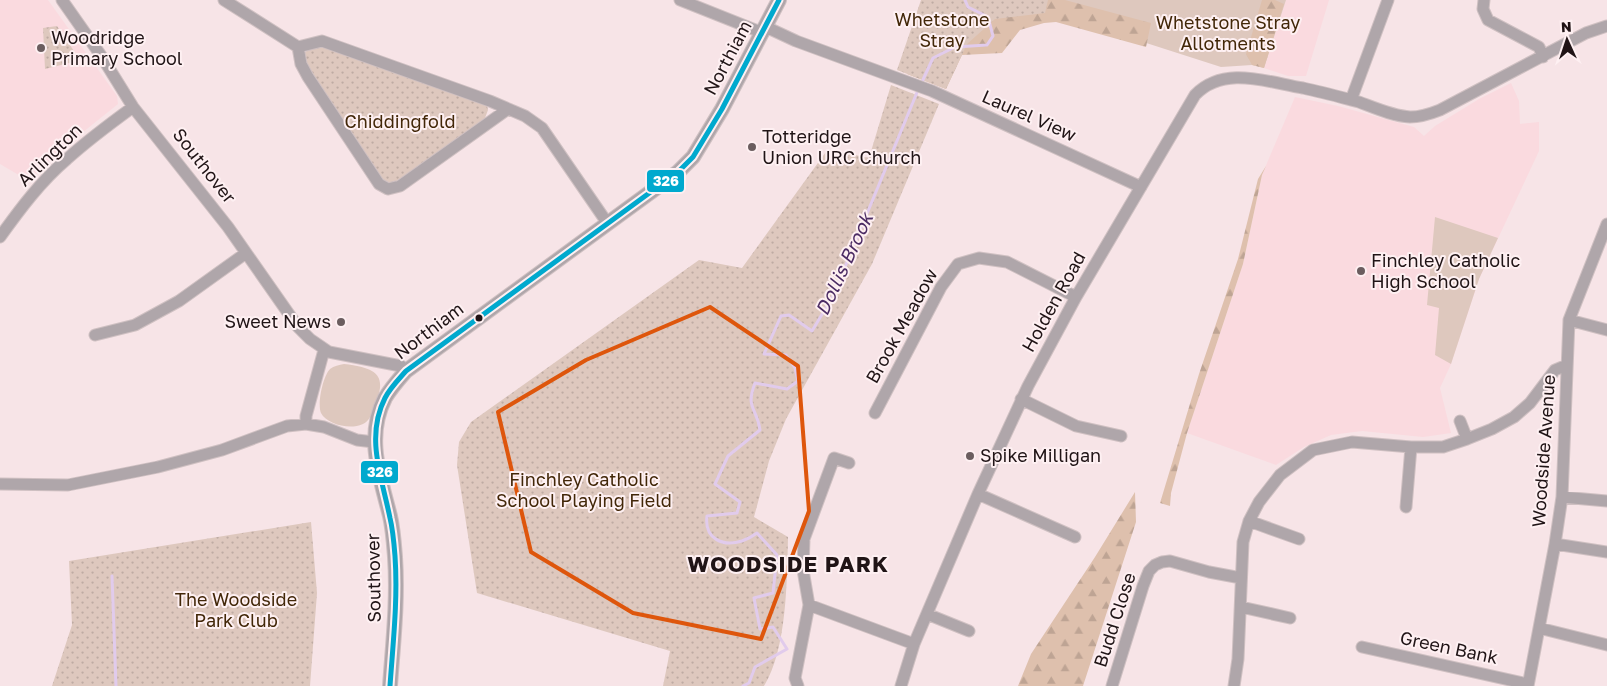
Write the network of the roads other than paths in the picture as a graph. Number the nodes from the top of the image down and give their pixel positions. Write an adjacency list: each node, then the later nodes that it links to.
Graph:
1 (62, 0): 12 (street, Southover)
2 (224, 0): 9 (street)
3 (680, 0): 7 (street, Laurel View)
4 (779, 0): 7 (street, Northiam)
5 (1388, 0): 11 (street)
6 (1484, 0): 10 (street)
7 (767, 25): 14 (street, Laurel View); 15 (street, Northiam)
8 (1607, 26): 10 (street, Holden Road)
9 (298, 47): 13 (street); 13 (street)
10 (1543, 56): 11 (street, Holden Road)
11 (1351, 100): 14 (street, Holden Road)
12 (133, 106): 17 (street, Arlington); 18 (street, Southover)
13 (508, 109): 15 (street)
14 (1141, 187): 19 (street, Holden Road)
15 (608, 224): 25 (street, Northiam)
16 (1607, 224): 20 (street, Woodside Avenue)
17 (0, 237)
18 (246, 253): 22 (street); 23 (street, Southover)
19 (1076, 297): 26 (street, Holden Road); 27 (street, Brook Meadow)
20 (1569, 320): 21 (street); 24 (street, Woodside Avenue)
21 (1607, 330)
22 (95, 335)
23 (324, 350): 25 (street, Southover); 29 (street)
24 (1567, 365): 31 (street); 37 (street, Woodside Avenue)
25 (406, 371): 32 (street, Northiam)
26 (1022, 399): 30 (street); 36 (street, Holden Road)
27 (875, 413)
28 (1460, 421): 31 (street)
29 (306, 424): 32 (street); 35 (street)
30 (1121, 436)
31 (1467, 439): 33 (street)
32 (374, 442): 56 (street, Southover)
33 (1411, 447): 39 (street); 40 (street)
34 (848, 463): 46 (street)
35 (0, 484)
36 (978, 494): 41 (street); 48 (street, Holden Road)
37 (1562, 497): 38 (street); 43 (street, Woodside Avenue)
38 (1607, 501)
39 (1406, 507)
40 (1249, 521): 42 (street); 45 (street)
41 (1075, 537)
42 (1299, 539)
43 (1555, 544): 44 (street); 50 (street, Woodside Avenue)
44 (1607, 552)
45 (1240, 578): 47 (street); 59 (street, Budd Close)
46 (809, 605): 52 (street); 57 (street)
47 (1241, 607): 49 (street); 60 (street)
48 (927, 614): 51 (street); 52 (street, Holden Road)
49 (1290, 618)
50 (1539, 628): 53 (street); 55 (street, Woodside Avenue)
51 (969, 631)
52 (914, 644): 58 (street, Holden Road)
53 (1607, 645)
54 (1362, 647): 55 (street, Green Bank)
55 (1528, 685)
56 (390, 686)
57 (798, 686)
58 (901, 686)
59 (1112, 686)
60 (1234, 686)

